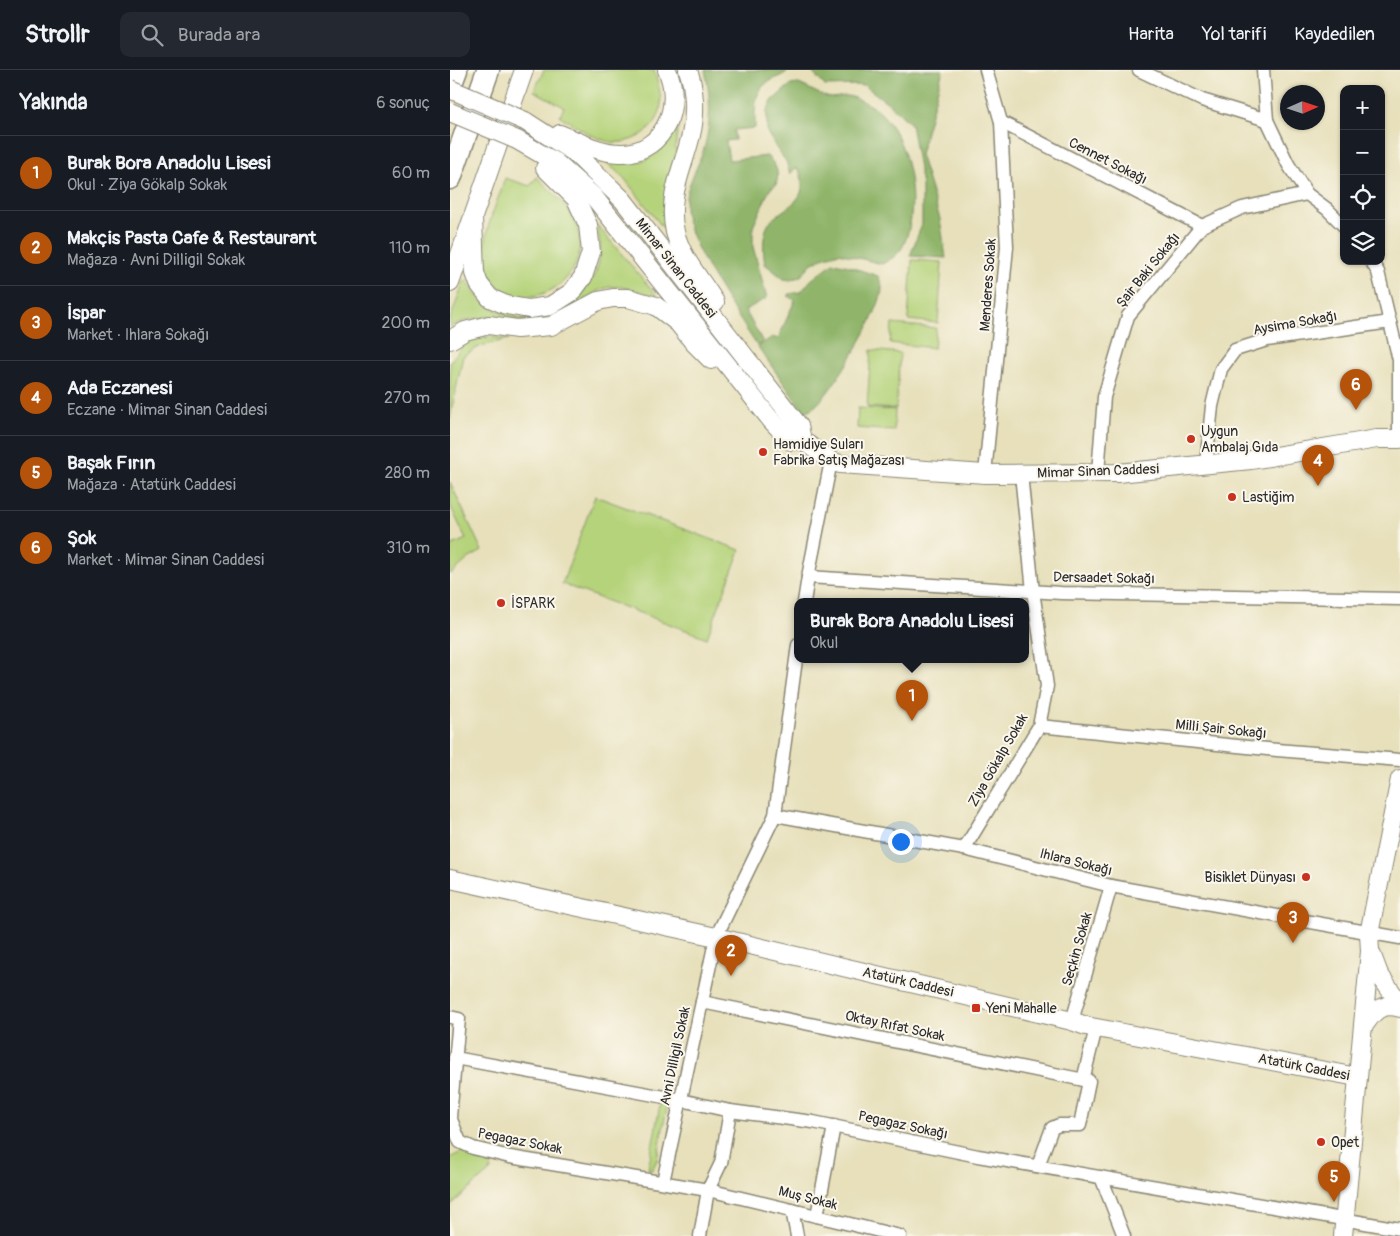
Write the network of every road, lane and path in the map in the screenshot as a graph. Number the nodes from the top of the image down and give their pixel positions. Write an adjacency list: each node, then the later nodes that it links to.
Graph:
1 (456, 70): 9 (highway)
2 (488, 70): 15 (highway)
3 (667, 70): 12 (main road)
4 (688, 70): 25 (main road)
5 (986, 70): 13 (street, Menderes Sokak)
6 (1139, 70): 11 (street)
7 (1263, 70): 11 (street)
8 (524, 72): 17 (main road)
9 (450, 88): 12 (main road, bridge)
10 (450, 112): 14 (main road, bridge)
11 (1267, 120): 16 (street)
12 (525, 121): 25 (main road, Mimar Sinan Caddesi)
13 (1001, 122): 19 (street, Cennet Sokağı); 32 (street, Menderes Sokak)
14 (517, 140): 17 (main road); 26 (main road, Mimar Sinan Caddesi)
15 (450, 178)
16 (1308, 194): 18 (street); 19 (street, Şair Baki Sokağı)
17 (473, 217): 21 (main road)
18 (1340, 222)
19 (1202, 226): 31 (street, Şair Baki Sokağı)
20 (1374, 265): 22 (street)
21 (450, 283)
22 (1390, 322): 24 (street); 30 (street, Aysima Sokağı)
23 (450, 340): 26 (main road)
24 (1399, 360): 27 (street)
25 (760, 378): 28 (main road, Mimar Sinan Caddesi)
26 (771, 420): 28 (main road, Mimar Sinan Caddesi)
27 (1400, 439): 30 (main road, Mimar Sinan Caddesi)
28 (802, 440): 29 (main road, Mimar Sinan Caddesi)
29 (831, 461): 32 (main road, Mimar Sinan Caddesi); 34 (street)
30 (1206, 464): 31 (main road, Mimar Sinan Caddesi)
31 (1098, 473): 33 (main road, Mimar Sinan Caddesi)
32 (985, 474): 33 (main road, Mimar Sinan Caddesi)
33 (1021, 474): 35 (street, Ziya Gökalp Sokak)
34 (808, 576): 35 (street, Dersaadet Sokağı); 36 (street)
35 (1033, 591): 37 (street, Dersaadet Sokağı); 39 (street, Ziya Gökalp Sokak)
36 (805, 598)
37 (1400, 599)
38 (796, 663): 42 (street, Avni Dilligil Sokak)
39 (1039, 726): 40 (street, Milli Şair Sokağı); 44 (street, Ziya Gökalp Sokak)
40 (1400, 760)
41 (1400, 779): 43 (main road)
42 (775, 814): 44 (street, Ihlara Sokağı); 47 (street, Avni Dilligil Sokak)
43 (1394, 836): 49 (main road)
44 (964, 849): 46 (street, Ihlara Sokağı)
45 (450, 880): 47 (main road, Atatürk Caddesi)
46 (1111, 886): 49 (street, Ihlara Sokağı); 54 (street, Seçkin Sokak)
47 (716, 937): 50 (street, Avni Dilligil Sokak); 54 (main road, Atatürk Caddesi)
48 (1400, 938): 49 (street, Ihlara Sokağı)
49 (1370, 942): 51 (main road); 55 (main road)
50 (702, 1002): 59 (street, Oktay Rıfat Sokak); 60 (street, Avni Dilligil Sokak)
51 (1400, 1004)
52 (1400, 1008): 55 (main road)
53 (450, 1017): 57 (street, Pegagaz Sokak)
54 (1072, 1021): 56 (main road, Atatürk Caddesi)
55 (1362, 1027): 58 (main road)
56 (1096, 1028): 58 (main road, Atatürk Caddesi); 59 (street)
57 (455, 1058): 60 (street, Pegagaz Sokağı); 65 (street, Pegagaz Sokak)
58 (1357, 1077): 69 (main road, Atatürk Caddesi)
59 (1083, 1080): 63 (street)
60 (681, 1100): 61 (street, Pegagaz Sokağı); 65 (street, Avni Dilligil Sokak)
61 (730, 1111): 62 (street, Pegagaz Sokağı); 66 (street)
62 (834, 1126): 63 (street, Pegagaz Sokağı); 68 (street)
63 (1038, 1166): 64 (street, Pegagaz Sokağı)
64 (1101, 1177): 69 (street, Pegagaz Sokağı); 74 (street)
65 (663, 1182): 66 (street, Pegagaz Sokak)
66 (708, 1190): 67 (street, Muş Sokak); 71 (street)
67 (792, 1210): 68 (street, Muş Sokak); 72 (street)
68 (817, 1216): 73 (street, Muş Sokak)
69 (1344, 1227): 70 (street, Pegagaz Sokağı)
70 (1400, 1230)
71 (700, 1236)
72 (797, 1236)
73 (900, 1236)
74 (1124, 1236)

